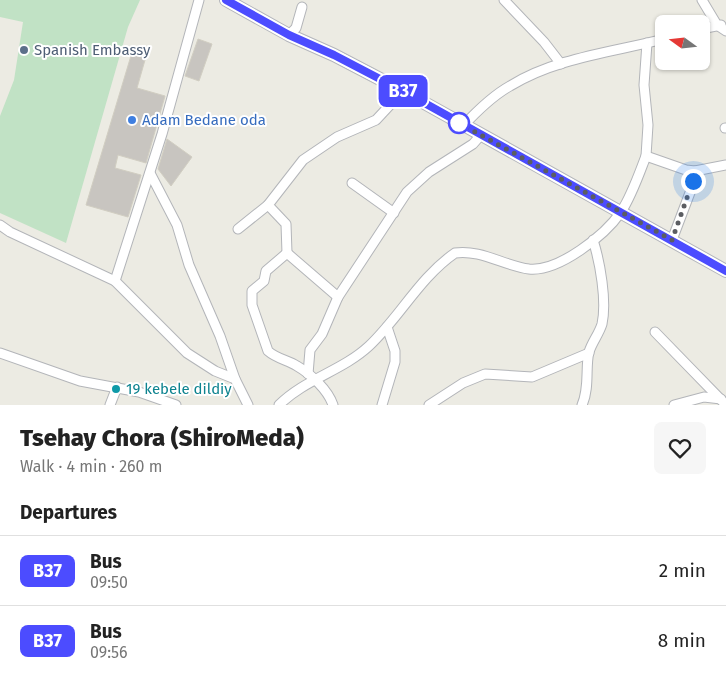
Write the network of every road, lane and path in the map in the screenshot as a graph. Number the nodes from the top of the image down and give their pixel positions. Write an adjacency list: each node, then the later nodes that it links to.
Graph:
1 (199, 0): 18 (street)
2 (226, 0): 8 (main road)
3 (504, 0): 11 (street)
4 (702, 0): 6 (street)
5 (302, 7): 8 (street)
6 (722, 25): 7 (street)
7 (726, 31)
8 (289, 35): 12 (main road)
9 (655, 41): 10 (street)
10 (648, 43): 11 (street); 15 (street)
11 (561, 64): 13 (street)
12 (403, 91): 13 (main road); 20 (street)
13 (463, 126): 14 (main road)
14 (480, 136): 21 (main road); 22 (street)
15 (646, 156): 17 (street); 21 (street)
16 (726, 165): 17 (street)
17 (695, 171): 26 (street)
18 (150, 172): 29 (street); 36 (street)
19 (352, 183): 22 (street)
20 (268, 205): 24 (street); 27 (street)
21 (621, 212): 25 (street); 26 (main road)
22 (394, 213): 30 (street)
23 (0, 225): 29 (street)
24 (238, 229)
25 (592, 240): 31 (street); 34 (street)
26 (672, 240): 28 (main road)
27 (287, 253): 30 (street); 35 (street)
28 (726, 271)
29 (116, 281): 36 (street)
30 (338, 297): 35 (street)
31 (387, 327): 35 (street); 44 (street)
32 (655, 332): 38 (street)
33 (0, 352): 37 (street)
34 (589, 353): 45 (street); 46 (street)
35 (311, 376): 42 (street); 43 (street)
36 (235, 379): 41 (street)
37 (117, 387): 39 (street); 40 (street)
38 (724, 400): 47 (street)
39 (110, 405)
40 (176, 405)
41 (248, 405)
42 (279, 405)
43 (333, 405)
44 (382, 405)
45 (429, 405)
46 (582, 405)
47 (674, 405)

